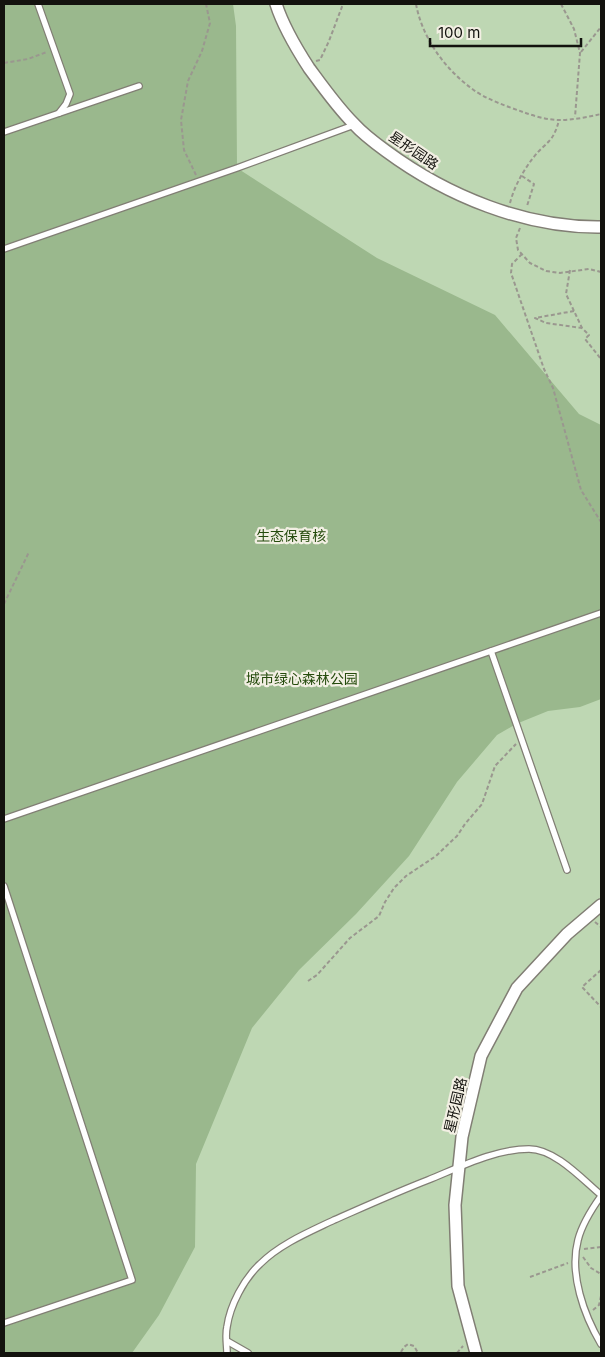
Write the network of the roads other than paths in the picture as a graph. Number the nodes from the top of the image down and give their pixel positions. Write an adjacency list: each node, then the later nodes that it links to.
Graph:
1 (38, 4): 4 (lane)
2 (276, 4): 5 (street, 星形园路)
3 (139, 86): 4 (lane)
4 (59, 113): 6 (lane)
5 (354, 125): 7 (street, 星形园路); 8 (lane)
6 (4, 132)
7 (601, 227)
8 (4, 249)
9 (601, 613): 10 (lane)
10 (491, 651): 11 (lane); 12 (lane)
11 (4, 820)
12 (567, 870)
13 (4, 886): 17 (lane)
14 (601, 905): 15 (street, 星形园路)
15 (459, 1167): 16 (lane); 18 (lane); 22 (street, 星形园路)
16 (601, 1196): 19 (lane)
17 (4, 1323)
18 (227, 1341): 20 (lane); 21 (lane)
19 (601, 1344)
20 (227, 1353)
21 (248, 1353)
22 (476, 1353)

